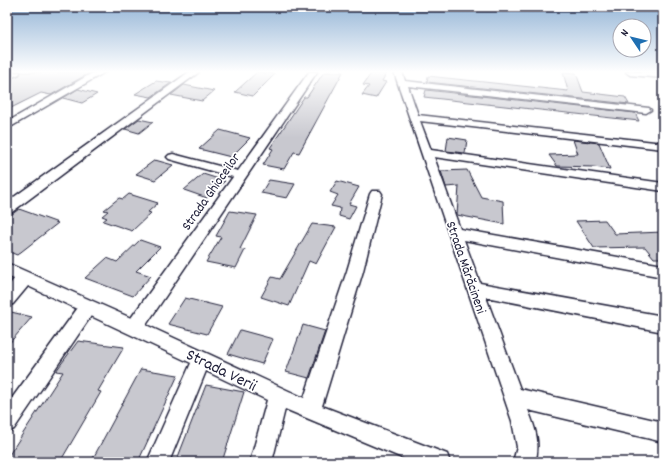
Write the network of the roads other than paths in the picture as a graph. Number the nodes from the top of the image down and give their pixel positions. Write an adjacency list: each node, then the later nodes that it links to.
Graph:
1 (63, 94): 8 (street)
2 (164, 94): 15 (street)
3 (297, 94): 12 (street, Strada Ghioceilor)
4 (405, 94): 7 (street, Strada Mărăcineni)
5 (522, 94): 6 (street)
6 (646, 110)
7 (413, 117): 9 (street); 10 (street, Strada Mărăcineni)
8 (7, 126)
9 (663, 146)
10 (426, 152): 13 (street); 16 (street, Strada Mărăcineni)
11 (173, 157): 12 (street)
12 (240, 175): 24 (street, Strada Ghioceilor)
13 (663, 186)
14 (376, 194): 28 (street)
15 (7, 209)
16 (456, 233): 18 (street); 20 (street, Strada Mărăcineni)
17 (7, 269): 19 (street, Strada Verii)
18 (663, 271)
19 (26, 277): 21 (street); 22 (street, Strada Verii)
20 (474, 288): 23 (street); 27 (street, Strada Mărăcineni)
21 (7, 299)
22 (88, 307): 24 (street, Strada Verii); 29 (street)
23 (663, 324)
24 (134, 328): 25 (street, Strada Verii)
25 (202, 359): 26 (street, Strada Verii); 31 (street)
26 (278, 396): 28 (street, Strada Verii); 32 (street)
27 (514, 397): 30 (street); 34 (street, Strada Mărăcineni)
28 (310, 412): 33 (street, Strada Verii)
29 (7, 422)
30 (663, 432)
31 (158, 462)
32 (261, 462)
33 (439, 462)
34 (524, 462)

